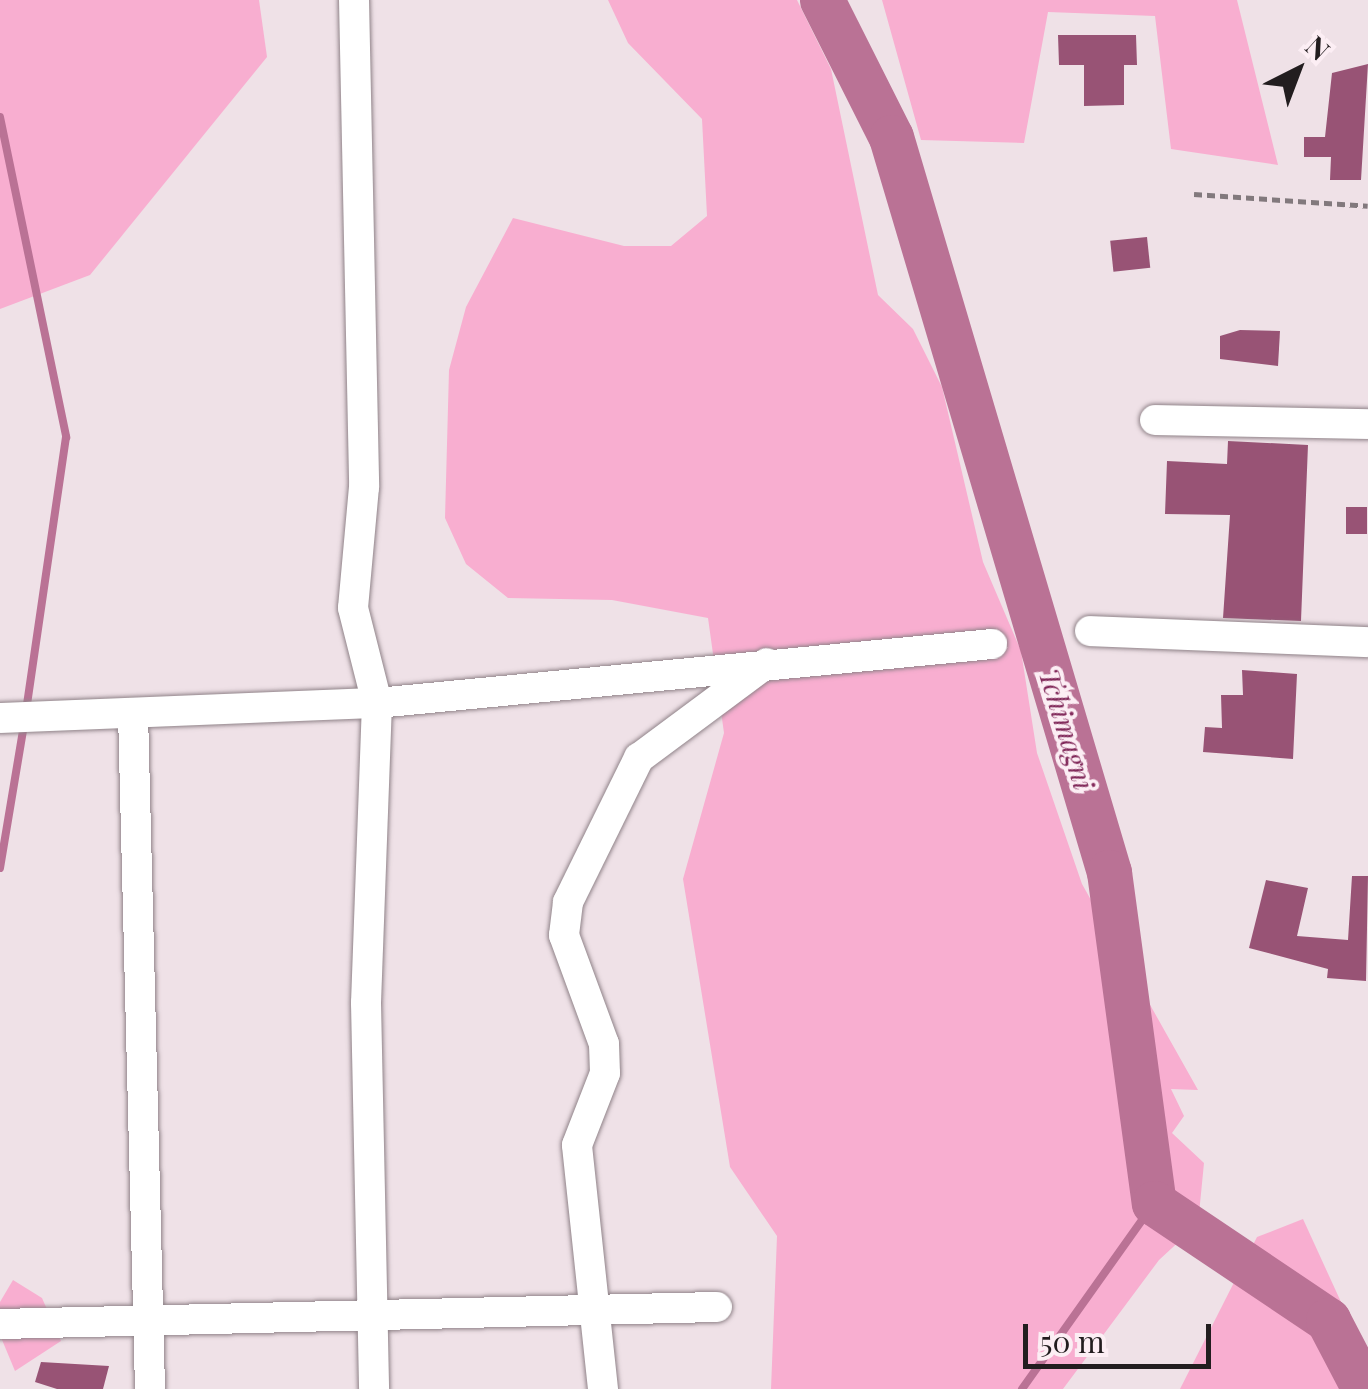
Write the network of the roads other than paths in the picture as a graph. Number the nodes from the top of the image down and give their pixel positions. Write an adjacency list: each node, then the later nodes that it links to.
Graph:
1 (354, 0): 8 (street)
2 (1155, 420): 3 (street)
3 (1368, 424)
4 (1090, 631): 5 (street)
5 (1368, 642)
6 (992, 644): 7 (street)
7 (769, 661): 8 (street); 12 (street)
8 (377, 703): 9 (street); 13 (street)
9 (133, 713): 10 (street); 14 (street)
10 (0, 718)
11 (717, 1307): 12 (street)
12 (597, 1310): 13 (street); 18 (street)
13 (372, 1320): 14 (street); 17 (street)
14 (148, 1321): 15 (street); 16 (street)
15 (0, 1324)
16 (150, 1389)
17 (374, 1389)
18 (603, 1389)

